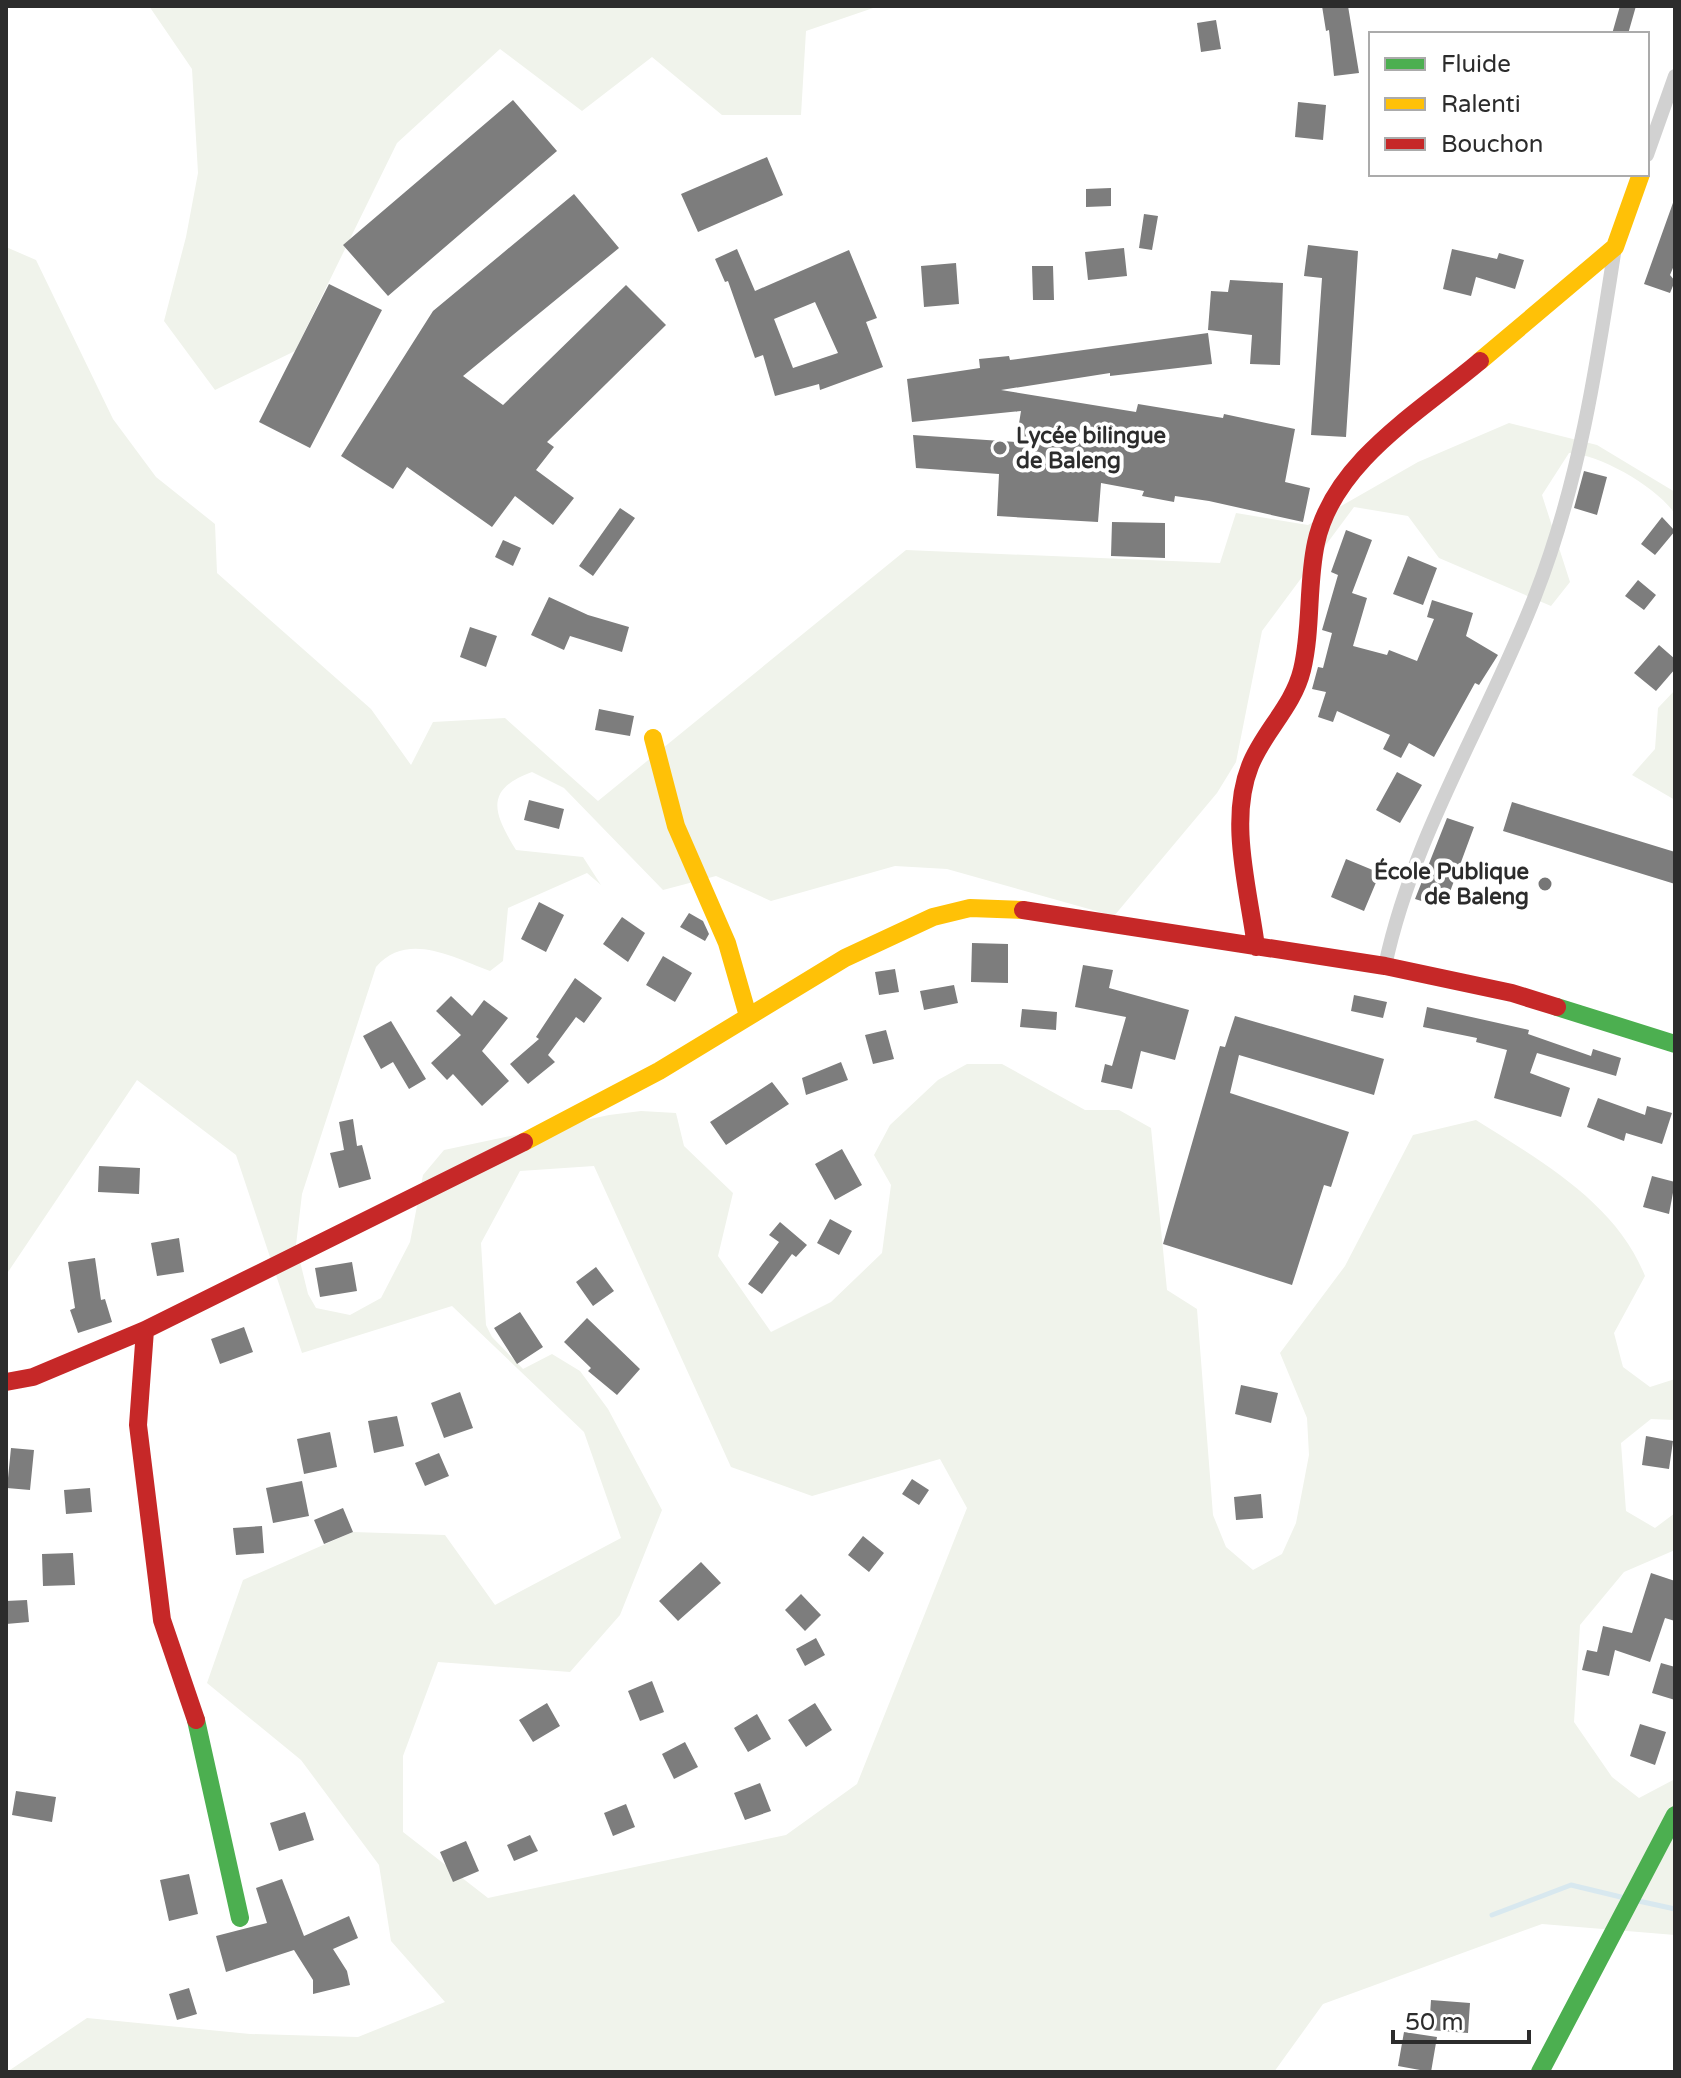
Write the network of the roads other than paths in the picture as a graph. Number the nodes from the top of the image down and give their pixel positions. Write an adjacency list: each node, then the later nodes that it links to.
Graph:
1 (1675, 76): 2 (street)
2 (1649, 149)
3 (1640, 176): 4 (street)
4 (1615, 247): 6 (street); 7 (street)
5 (653, 738): 8 (street)
6 (1256, 947): 7 (street); 8 (street)
7 (1385, 966): 9 (street)
8 (748, 1016): 10 (street)
9 (1675, 1044)
10 (145, 1330): 11 (street); 13 (street)
11 (6, 1382)
12 (1675, 1815): 14 (street)
13 (240, 1918)
14 (1540, 2072)

